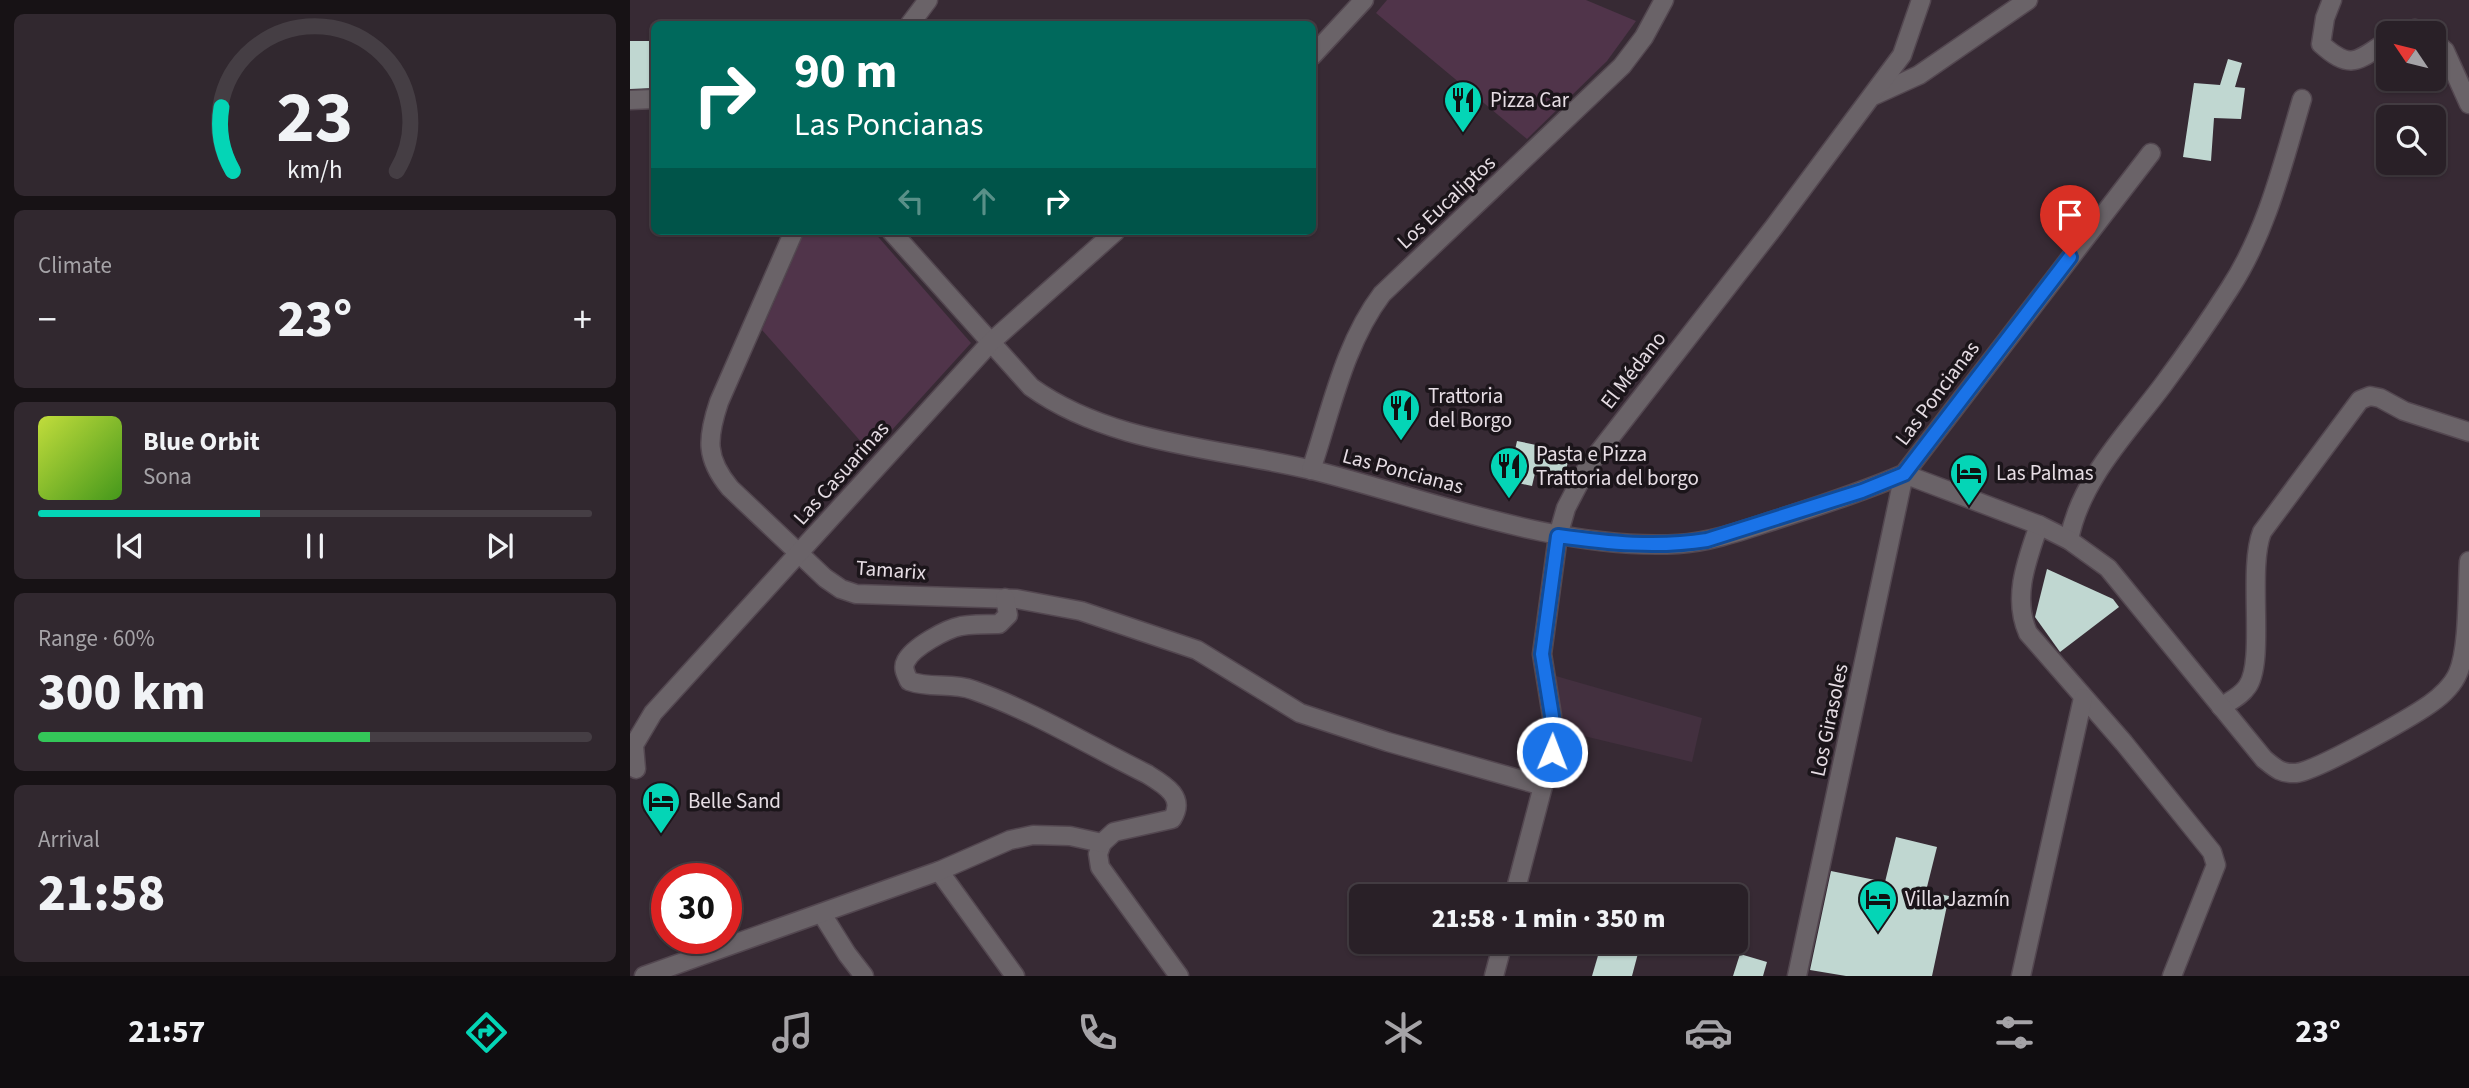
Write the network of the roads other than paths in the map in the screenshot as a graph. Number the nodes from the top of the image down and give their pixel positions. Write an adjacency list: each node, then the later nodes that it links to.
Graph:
1 (928, 0): 7 (street)
2 (1364, 0): 9 (street)
3 (1664, 0): 22 (street, Los Eucaliptos)
4 (1921, 0): 11 (street)
5 (2028, 0): 11 (street, El Médano)
6 (2332, 0): 8 (street)
7 (911, 21)
8 (2376, 49)
9 (1316, 52)
10 (2446, 53): 15 (street)
11 (1872, 97): 25 (street, El Médano)
12 (651, 99): 14 (street)
13 (2302, 99): 26 (street)
14 (630, 100)
15 (2469, 104)
16 (2151, 153): 23 (street, Las Poncianas)
17 (792, 235): 27 (street, Tamarix)
18 (895, 235): 20 (street, Las Poncianas)
19 (1111, 235): 20 (street, Las Casuarinas)
20 (991, 342): 22 (street, Las Poncianas); 27 (street, Las Casuarinas)
21 (2469, 432): 31 (street)
22 (1311, 470): 25 (street, Las Poncianas)
23 (1904, 474): 24 (street); 25 (street, Las Poncianas); 44 (street, Los Girasoles)
24 (2039, 525): 26 (street); 30 (street)
25 (1558, 536): 33 (street, El Médano)
26 (2069, 540): 31 (street)
27 (798, 554): 29 (street, Tamarix); 32 (street, Las Casuarinas)
28 (2469, 561): 31 (street)
29 (1005, 598): 33 (street, Tamarix); 34 (street)
30 (2083, 698): 45 (street); 46 (street)
31 (2221, 707)
32 (636, 769)
33 (1543, 786): 36 (street, El Médano)
34 (1102, 843): 35 (street); 42 (street)
35 (939, 871): 37 (street); 41 (street)
36 (1517, 884)
37 (822, 914): 39 (street); 40 (street)
38 (1500, 954): 43 (street)
39 (645, 976)
40 (863, 976)
41 (1015, 976)
42 (1179, 976)
43 (1494, 976)
44 (1797, 976)
45 (2021, 976)
46 (2172, 976)

